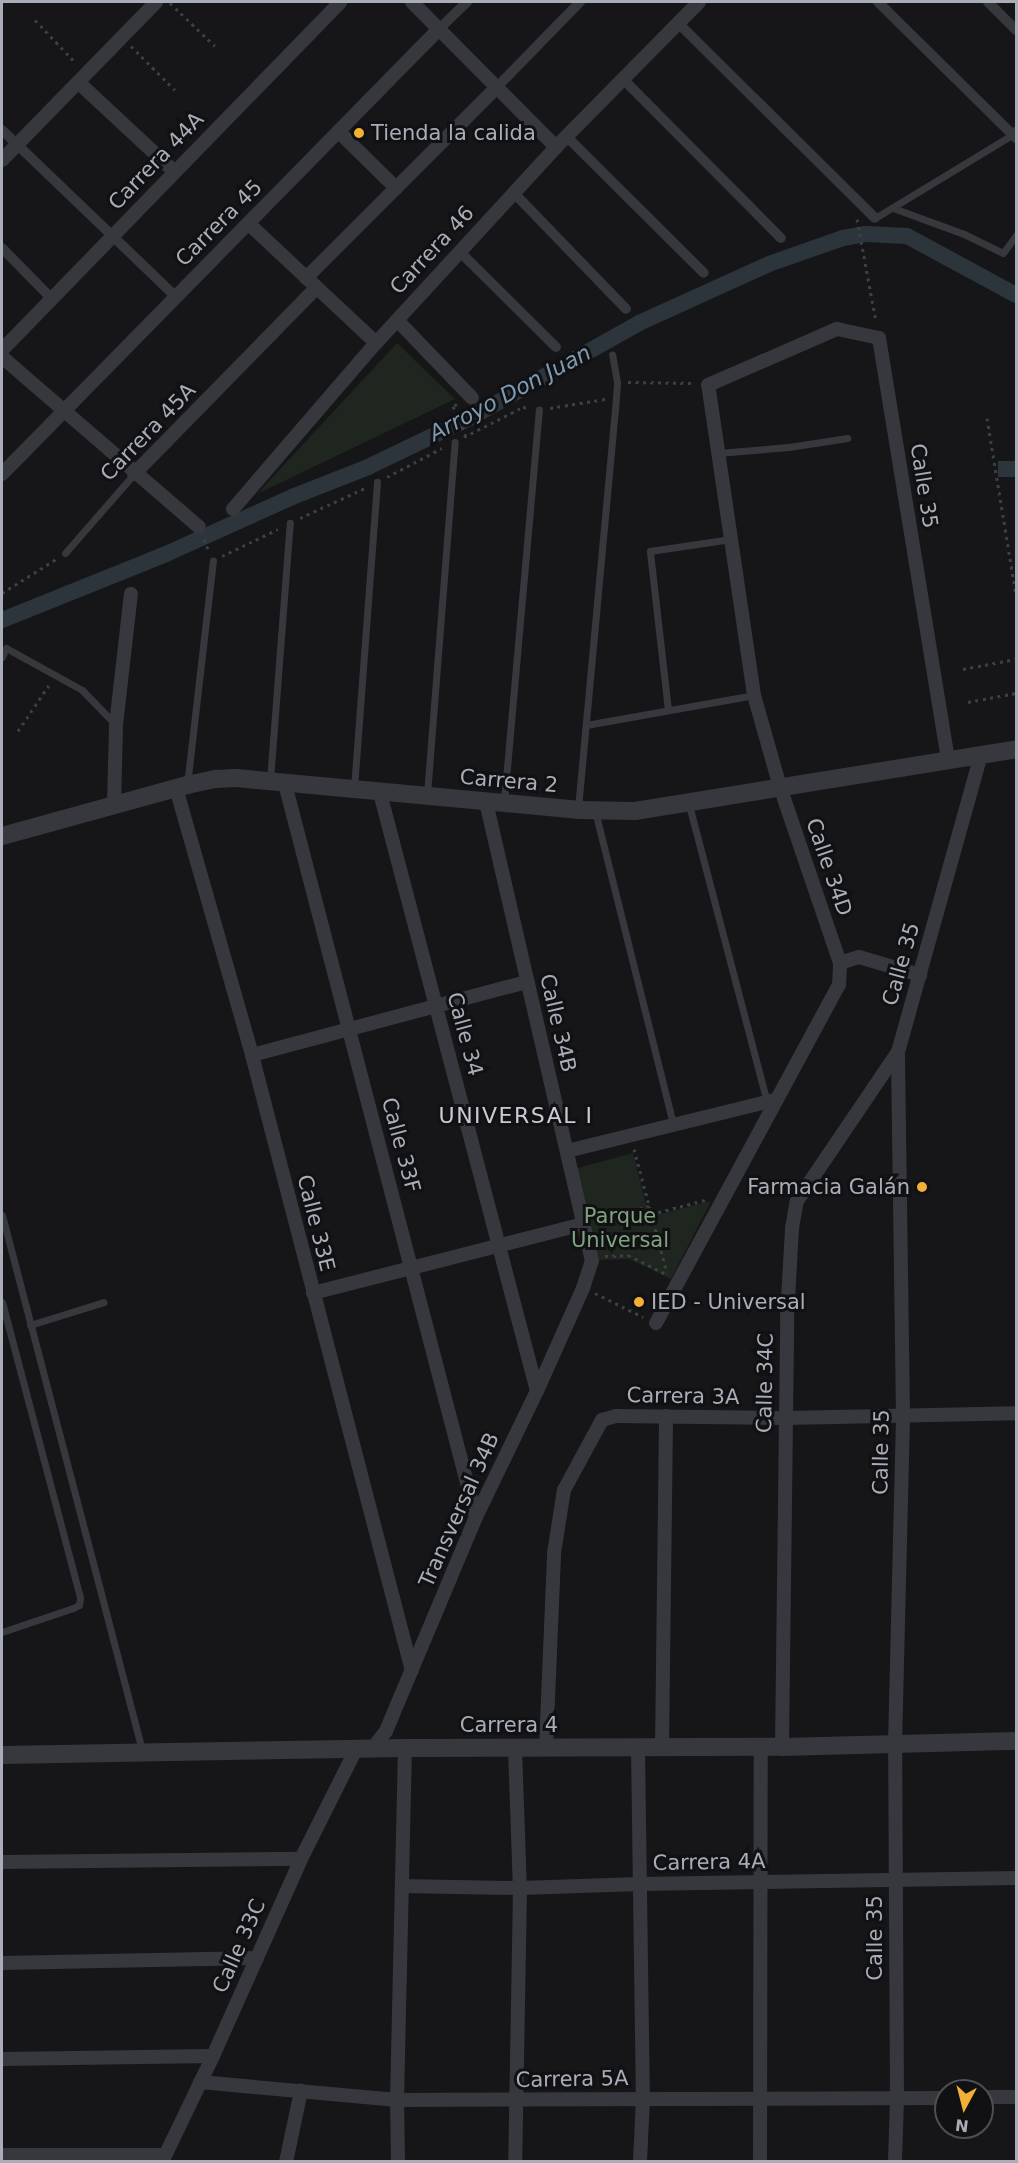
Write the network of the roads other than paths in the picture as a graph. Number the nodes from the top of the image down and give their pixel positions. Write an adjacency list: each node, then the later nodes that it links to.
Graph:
1 (340, 2): 22 (street, Carrera 44A)
2 (412, 2): 10 (street)
3 (467, 2): 10 (street, Carrera 45)
4 (580, 2): 14 (street)
5 (699, 2): 9 (street, Carrera 46)
6 (878, 2): 17 (street)
7 (988, 2): 11 (street)
8 (146, 5): 12 (street)
9 (678, 23): 13 (street, Carrera 46); 26 (street)
10 (440, 29): 14 (street); 16 (street, Carrera 45)
11 (1017, 30)
12 (82, 77): 19 (street); 22 (street)
13 (623, 79): 18 (street, Carrera 46); 30 (street)
14 (497, 87): 20 (street); 23 (street)
15 (2, 130): 19 (street)
16 (339, 132): 23 (street); 27 (street, Carrera 45)
17 (1015, 134): 25 (lane)
18 (566, 136): 20 (street, Carrera 46); 33 (street)
19 (16, 145): 21 (street); 29 (street)
20 (556, 147): 24 (street, Carrera 46)
21 (2, 160)
22 (175, 172): 29 (street, Carrera 44A)
23 (396, 188): 34 (street)
24 (514, 193): 32 (street, Carrera 46); 38 (street)
25 (893, 208): 26 (lane); 28 (lane)
26 (875, 218)
27 (249, 224): 34 (street); 36 (street, Carrera 45)
28 (1017, 235)
29 (111, 238): 36 (street); 37 (street, Carrera 44A)
30 (781, 238)
31 (2, 248): 37 (street)
32 (460, 252): 39 (street, Carrera 46); 41 (street)
33 (704, 273)
34 (306, 278): 35 (street)
35 (316, 288): 40 (street); 53 (street, Carrera 45A)
36 (176, 297): 48 (street, Carrera 45)
37 (52, 299): 42 (street, Carrera 44A)
38 (626, 309)
39 (397, 320): 40 (street, Carrera 46); 46 (street)
40 (376, 343): 55 (street, Carrera 46)
41 (556, 347)
42 (2, 350)
43 (612, 354): 65 (lane)
44 (2, 357): 48 (street)
45 (708, 385): 51 (street, Calle 34D); 69 (street, Calle 35)
46 (472, 398)
47 (539, 410): 76 (lane, Calle 34B)
48 (63, 411): 52 (street, Carrera 45); 53 (street)
49 (847, 438): 51 (lane)
50 (455, 442): 75 (lane)
51 (718, 453): 58 (street, Calle 34D)
52 (2, 474)
53 (134, 474): 57 (street); 59 (lane, Carrera 45A)
54 (377, 482): 73 (lane)
55 (233, 509)
56 (290, 523): 70 (lane, Calle 33F)
57 (199, 527)
58 (731, 539): 63 (street, Calle 34D); 64 (lane)
59 (65, 553)
60 (213, 560): 71 (lane, Calle 33E)
61 (131, 594): 66 (street)
62 (2, 657): 66 (lane)
63 (754, 696): 64 (lane); 72 (street, Calle 34D)
64 (668, 710): 65 (lane)
65 (586, 724): 79 (lane)
66 (116, 725): 77 (street)
67 (1017, 749): 68 (street, Carrera 2)
68 (981, 754): 69 (street, Carrera 2); 82 (street, Calle 35)
69 (948, 759): 72 (street, Carrera 2)
70 (278, 783): 71 (street, Carrera 2); 73 (street, Carrera 2); 85 (street, Calle 33F)
71 (182, 786): 77 (street, Carrera 2); 87 (street, Calle 33E)
72 (780, 787): 78 (street, Carrera 2); 81 (street, Calle 34D)
73 (354, 790): 74 (street, Carrera 2)
74 (380, 793): 75 (street, Carrera 2); 84 (street, Calle 34)
75 (427, 796): 76 (street, Carrera 2)
76 (495, 803): 79 (street, Carrera 2); 83 (street, Calle 34B)
77 (114, 804): 80 (street, Carrera 2)
78 (689, 805): 79 (street, Carrera 2); 88 (lane)
79 (587, 810): 89 (lane)
80 (2, 836)
81 (840, 963): 82 (street); 88 (street, Calle 34D)
82 (920, 975): 86 (street, Calle 35)
83 (527, 982): 84 (street); 90 (street, Calle 34B)
84 (435, 1008): 85 (street); 93 (street, Calle 34)
85 (349, 1028): 87 (street); 94 (street, Calle 33F)
86 (898, 1052): 104 (street, Calle 35); 105 (street, Calle 34C)
87 (252, 1055): 96 (street, Calle 33E)
88 (771, 1101): 89 (street); 99 (street, Calle 34D)
89 (673, 1125): 90 (street)
90 (567, 1151): 92 (street, Calle 34B)
91 (2, 1215): 100 (lane)
92 (583, 1224): 93 (street); 95 (street, Calle 34B)
93 (501, 1245): 94 (street); 101 (street, Calle 34)
94 (411, 1267): 96 (street); 106 (street, Calle 33F)
95 (583, 1287): 101 (street, Transversal 34B)
96 (313, 1293): 108 (street, Calle 33E)
97 (2, 1302): 107 (lane)
98 (104, 1302): 100 (lane)
99 (656, 1323)
100 (30, 1325): 119 (lane)
101 (537, 1391): 106 (street, Transversal 34B)
102 (1017, 1413): 104 (street, Carrera 3A)
103 (666, 1416): 105 (street, Carrera 3A); 111 (street, Carrera 3A); 117 (street)
104 (903, 1416): 105 (street, Carrera 3A); 110 (street, Calle 35)
105 (786, 1418): 113 (street, Calle 34C)
106 (476, 1517): 108 (street, Transversal 34B)
107 (2, 1632)
108 (412, 1671): 118 (street, Transversal 34B)
109 (1017, 1741): 110 (street, Carrera 4)
110 (895, 1745): 113 (street, Carrera 4); 124 (street, Calle 35)
111 (546, 1747): 115 (street, Carrera 4); 116 (street, Carrera 4)
112 (761, 1747): 113 (street, Carrera 4); 117 (street, Carrera 4); 125 (street)
113 (782, 1747)
114 (405, 1748): 115 (street, Carrera 4); 118 (street, Carrera 4); 127 (street)
115 (514, 1748): 128 (street)
116 (638, 1748): 117 (street, Carrera 4); 126 (street)
117 (662, 1748)
118 (364, 1749): 119 (street, Carrera 4); 121 (street, Calle 33C)
119 (142, 1752): 120 (street, Carrera 4)
120 (2, 1755)
121 (301, 1858): 122 (street); 129 (street, Calle 33C)
122 (2, 1862)
123 (1017, 1878): 124 (street, Carrera 4A)
124 (895, 1880): 125 (street, Carrera 4A); 139 (street, Calle 35)
125 (762, 1882): 126 (street, Carrera 4A); 141 (street)
126 (640, 1884): 128 (street, Carrera 4A); 137 (street)
127 (402, 1886): 128 (street, Carrera 4A); 140 (street)
128 (520, 1888): 142 (street)
129 (257, 1958): 130 (street); 131 (street, Calle 33C)
130 (2, 1963)
131 (213, 2056): 132 (street); 133 (street, Calle 33C)
132 (2, 2059)
133 (200, 2082): 134 (street, Carrera 5A); 144 (street, Calle 33C)
134 (301, 2091): 140 (street, Carrera 5A); 145 (street)
135 (994, 2097): 136 (street)
136 (1017, 2097)
137 (643, 2098): 141 (street, Carrera 5A); 142 (street, Carrera 5A); 148 (street)
138 (934, 2098): 139 (street, Carrera 5A)
139 (897, 2099): 141 (street, Carrera 5A); 150 (street, Calle 35)
140 (397, 2100): 142 (street, Carrera 5A); 146 (street)
141 (760, 2100): 149 (street)
142 (515, 2102): 147 (street)
143 (2, 2155): 144 (street)
144 (163, 2158)
145 (286, 2162)
146 (398, 2162)
147 (515, 2162)
148 (640, 2162)
149 (760, 2162)
150 (895, 2162)

